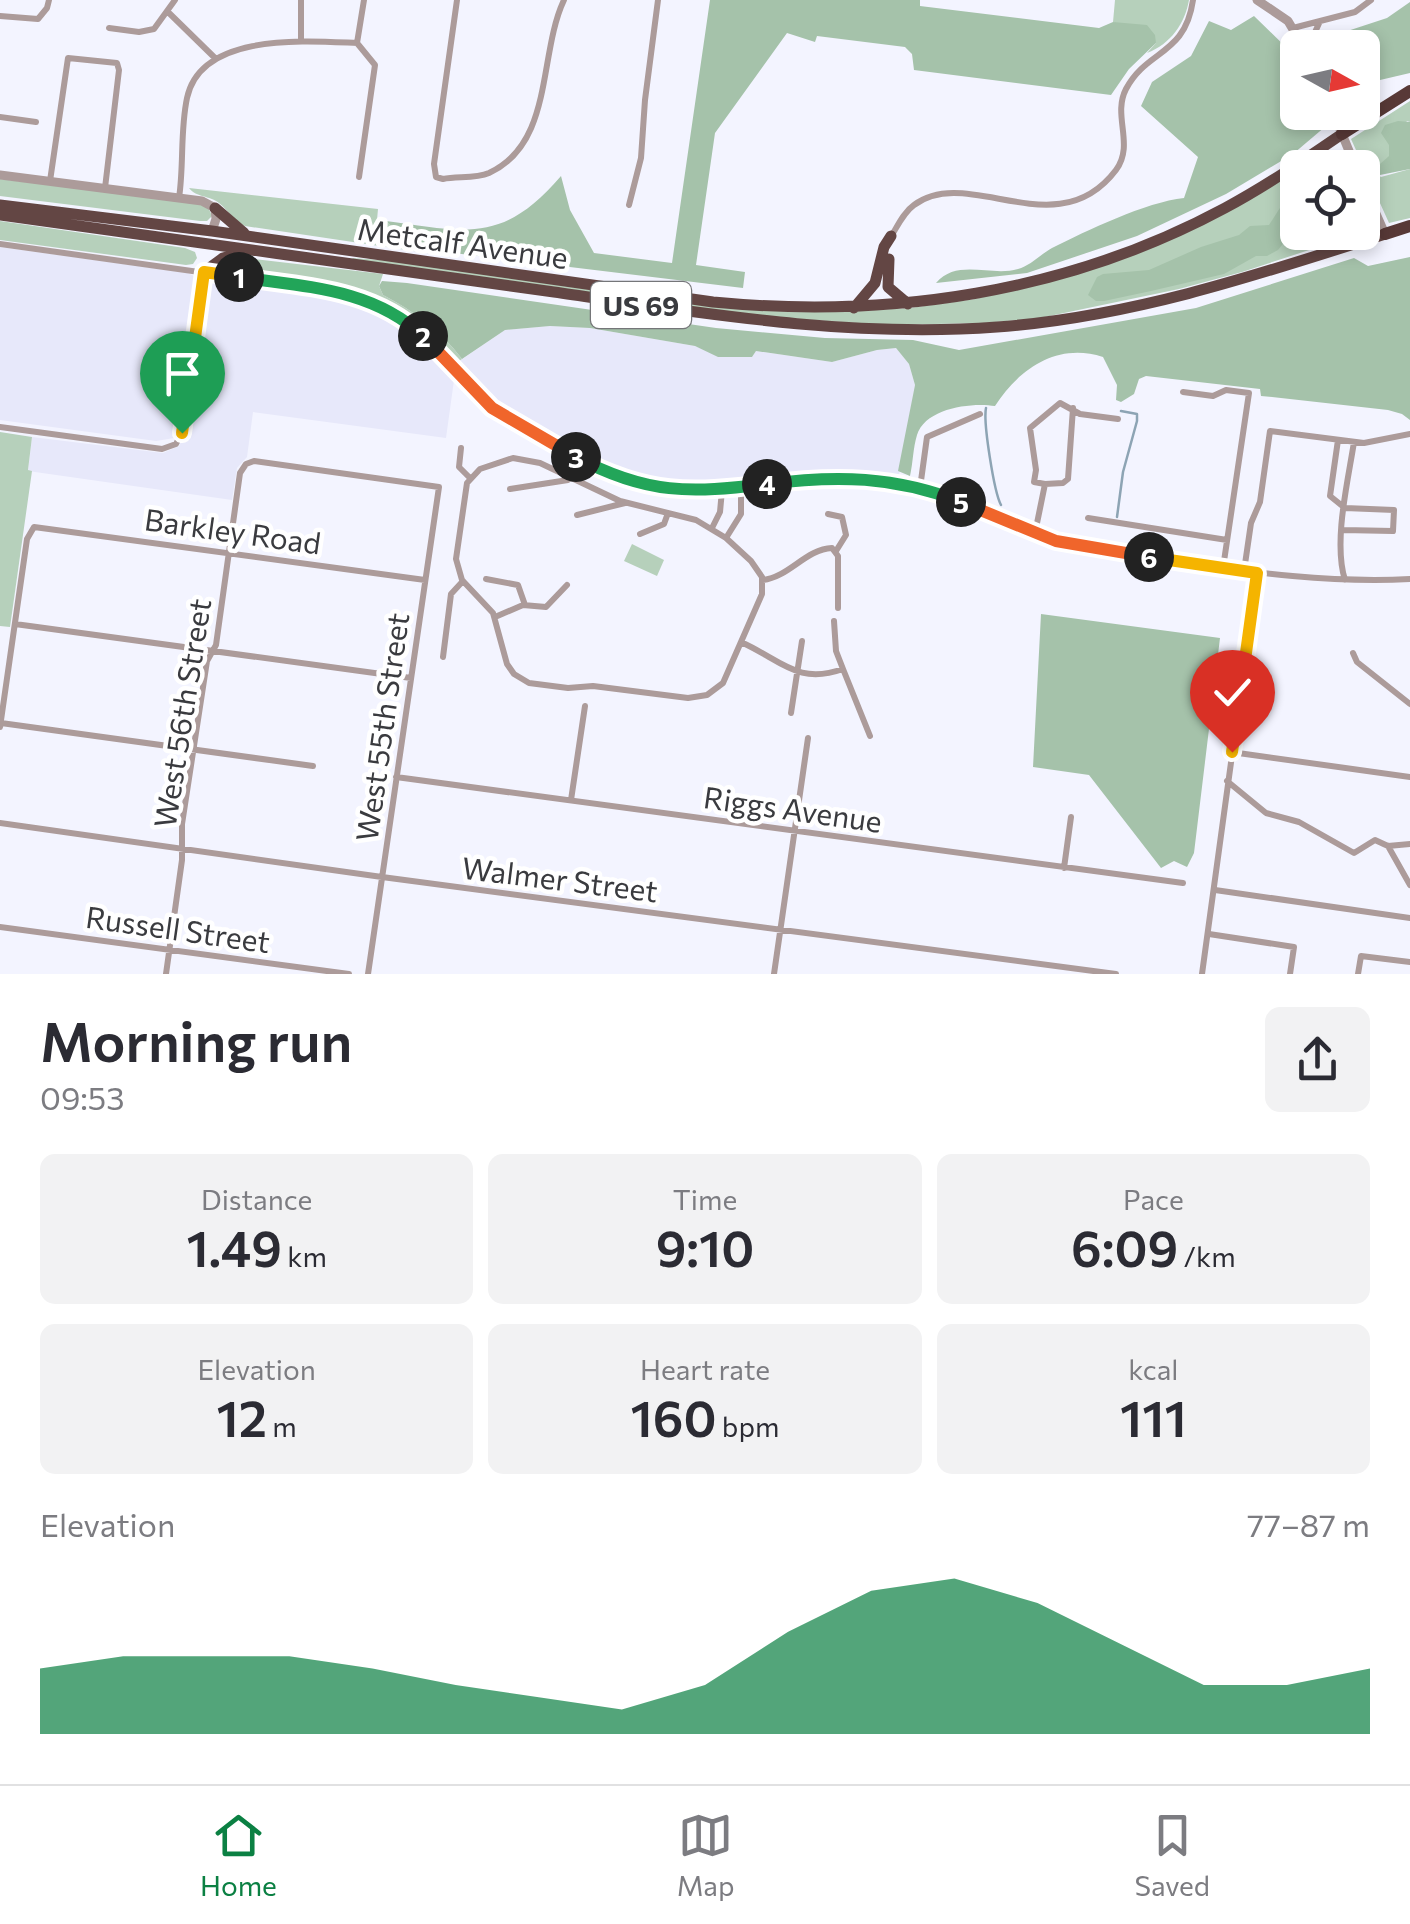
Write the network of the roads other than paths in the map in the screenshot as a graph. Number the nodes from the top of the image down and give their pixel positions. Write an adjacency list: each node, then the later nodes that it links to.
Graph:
1 (49, 0): 12 (street)
2 (175, 0): 11 (street)
3 (300, 0): 17 (street)
4 (364, 0): 18 (street)
5 (457, 0): 6 (street)
6 (564, 0)
7 (658, 0): 32 (street)
8 (1193, 0): 38 (street)
9 (1257, 0): 15 (street)
10 (1371, 0): 13 (street)
11 (168, 12): 14 (street); 19 (street)
12 (0, 16)
13 (1320, 21): 15 (street); 16 (street)
14 (108, 28)
15 (1294, 28)
16 (1315, 30)
17 (300, 40): 18 (street); 19 (street)
18 (357, 43): 27 (street)
19 (216, 58): 30 (street)
20 (1410, 92): 24 (highway, Metcalf Avenue / US 69)
21 (0, 117): 22 (street)
22 (36, 122)
23 (1340, 130): 24 (street)
24 (1342, 134): 25 (street); 44 (highway, Metcalf Avenue / US 69)
25 (1349, 150)
26 (0, 175): 28 (street)
27 (360, 178)
28 (50, 181): 29 (street); 29 (street)
29 (105, 188): 30 (street)
30 (178, 198): 33 (street)
31 (0, 205): 39 (highway, Metcalf Avenue / US 69)
32 (629, 205)
33 (215, 208): 39 (street); 41 (highway)
34 (0, 215): 39 (highway, Metcalf Avenue / US 69)
35 (1380, 223): 37 (street)
36 (1410, 226): 37 (highway, US 69)
37 (1385, 234): 41 (highway, Metcalf Avenue / US 69)
38 (891, 236): 44 (highway); 45 (highway)
39 (210, 238): 41 (highway, Metcalf Avenue / US 69); 42 (highway); 43 (highway)
40 (0, 244): 43 (street)
41 (252, 244): 42 (highway, Metcalf Avenue / US 69); 43 (highway)
42 (318, 246): 45 (highway, Metcalf Avenue / US 69)
43 (204, 272): 50 (street); 62 (street)
44 (908, 304): 45 (highway, Metcalf Avenue / US 69)
45 (854, 308)
46 (1183, 392): 74 (street)
47 (1072, 408): 49 (street); 58 (street); 58 (street)
48 (980, 414): 60 (street)
49 (1118, 420)
50 (0, 426)
51 (1410, 434): 53 (street)
52 (1338, 440): 53 (street); 64 (street); 78 (street)
53 (1354, 442): 64 (street)
54 (461, 448): 56 (street)
55 (249, 462): 76 (street, West 56th Street); 82 (street, West 55th Street)
56 (470, 478): 57 (street); 85 (street)
57 (570, 480): 61 (street); 63 (street)
58 (1045, 484): 72 (street)
59 (741, 487): 60 (street); 62 (street); 73 (street)
60 (920, 488): 72 (street)
61 (510, 489)
62 (722, 490): 69 (street)
63 (627, 503): 65 (street); 67 (street)
64 (1345, 508): 70 (street); 70 (street)
65 (668, 512): 69 (street); 71 (street)
66 (828, 514): 75 (street)
67 (577, 515)
68 (1088, 518): 74 (street)
69 (712, 528): 73 (street)
70 (1343, 530): 84 (street)
71 (640, 534)
72 (1035, 534): 77 (street)
73 (726, 538): 83 (street)
74 (1227, 540): 77 (street)
75 (836, 551): 83 (street); 88 (street)
76 (229, 552): 82 (street, Barkley Road); 91 (street, Barkley Road); 94 (street, West 56th Street)
77 (1223, 568): 78 (street)
78 (1244, 572): 79 (street)
79 (1257, 573): 84 (street); 108 (street)
80 (486, 579): 87 (street)
81 (1410, 579): 84 (street)
82 (425, 580): 99 (street, West 55th Street)
83 (762, 580): 93 (street)
84 (1345, 580)
85 (463, 581): 89 (street); 96 (street)
86 (567, 585): 87 (street)
87 (525, 605): 89 (street)
88 (838, 608)
89 (495, 616): 93 (street)
90 (834, 621): 97 (street)
91 (15, 624): 94 (street); 100 (street)
92 (802, 641): 98 (street)
93 (743, 643): 98 (street)
94 (211, 652): 99 (street); 107 (street, West 56th Street)
95 (1354, 652): 101 (street)
96 (443, 657)
97 (843, 670): 98 (street); 105 (street)
98 (797, 674): 103 (street)
99 (411, 678): 110 (street, West 55th Street)
100 (2, 692): 104 (street)
101 (1410, 704)
102 (585, 706): 115 (street)
103 (791, 713)
104 (0, 725): 107 (street)
105 (870, 736)
106 (808, 738): 118 (street)
107 (193, 751): 109 (street); 121 (street, West 56th Street)
108 (1232, 752): 111 (street); 112 (street)
109 (313, 766)
110 (396, 777): 115 (street, Riggs Avenue); 123 (street, West 55th Street)
111 (1410, 777)
112 (1228, 782): 113 (street); 114 (street)
113 (1244, 794): 114 (street); 120 (street)
114 (1225, 798): 126 (street)
115 (571, 800): 118 (street, Riggs Avenue)
116 (1071, 817): 122 (street)
117 (0, 822): 121 (street, Walmer Street)
118 (795, 832): 122 (street, Riggs Avenue); 129 (street)
119 (1410, 844): 120 (street)
120 (1388, 846): 125 (street)
121 (182, 848): 123 (street, Walmer Street); 131 (street, West 56th Street)
122 (1064, 868): 124 (street, Riggs Avenue)
123 (382, 877): 129 (street, Walmer Street); 135 (street, West 55th Street)
124 (1183, 883)
125 (1410, 884)
126 (1215, 890): 127 (street); 130 (street)
127 (1410, 918)
128 (0, 927): 131 (street, Russell Street)
129 (780, 930): 136 (street); 137 (street, Walmer Street)
130 (1208, 934): 138 (street); 139 (street)
131 (170, 949): 133 (street, West 56th Street); 134 (street, Russell Street)
132 (1410, 962): 140 (street)
133 (166, 974)
134 (350, 974)
135 (368, 974)
136 (774, 974)
137 (1116, 974)
138 (1202, 974)
139 (1290, 974)
140 (1358, 974)

